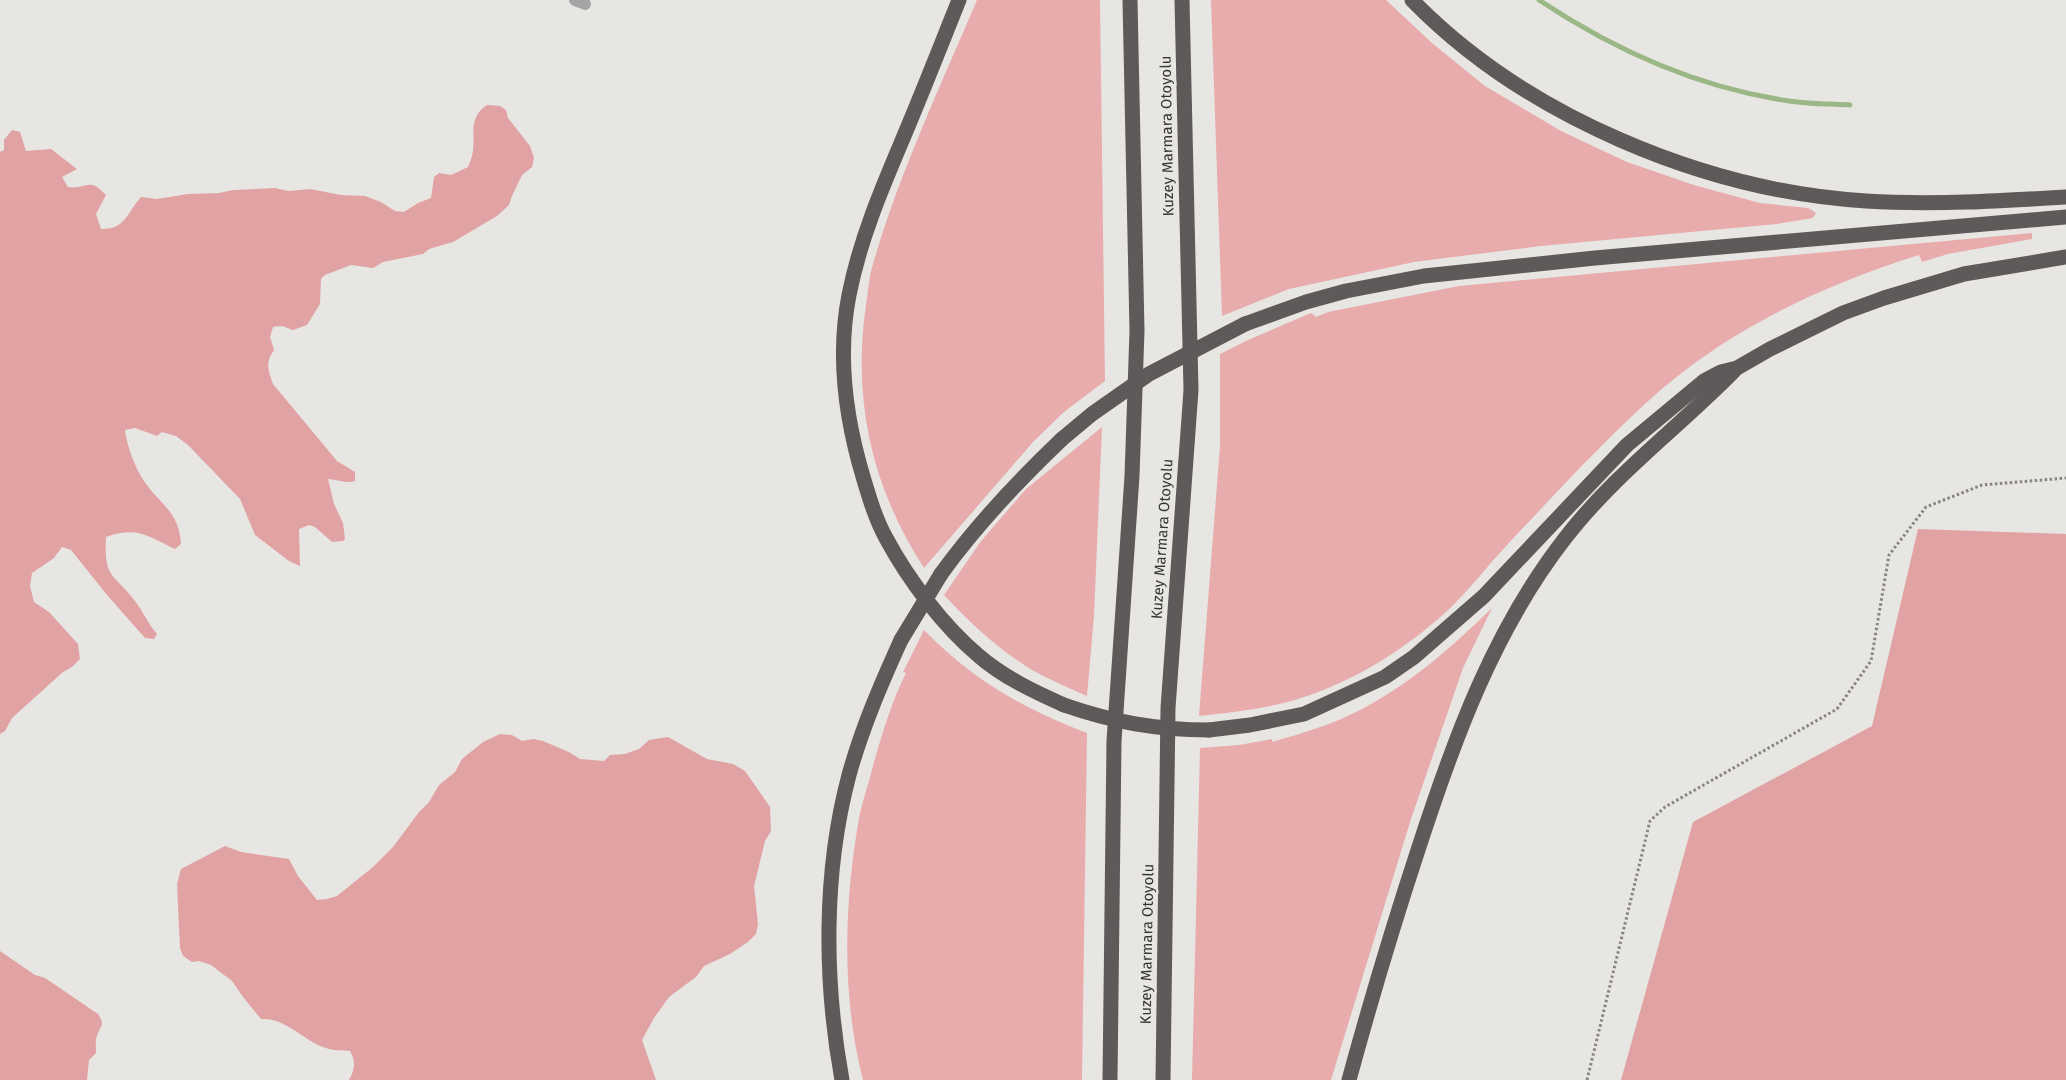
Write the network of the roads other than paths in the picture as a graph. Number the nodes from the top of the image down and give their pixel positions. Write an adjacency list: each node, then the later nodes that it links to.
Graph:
1 (960, 0): 8 (highway, bridge)
2 (1130, 0): 10 (highway)
3 (1182, 0): 11 (highway, Kuzey Marmara Otoyolu)
4 (1412, 0): 5 (highway)
5 (2066, 197)
6 (2066, 217): 9 (highway, bridge)
7 (2066, 257): 8 (highway)
8 (1737, 368): 12 (highway)
9 (842, 1080)
10 (1110, 1080)
11 (1163, 1080)
12 (1349, 1080)

